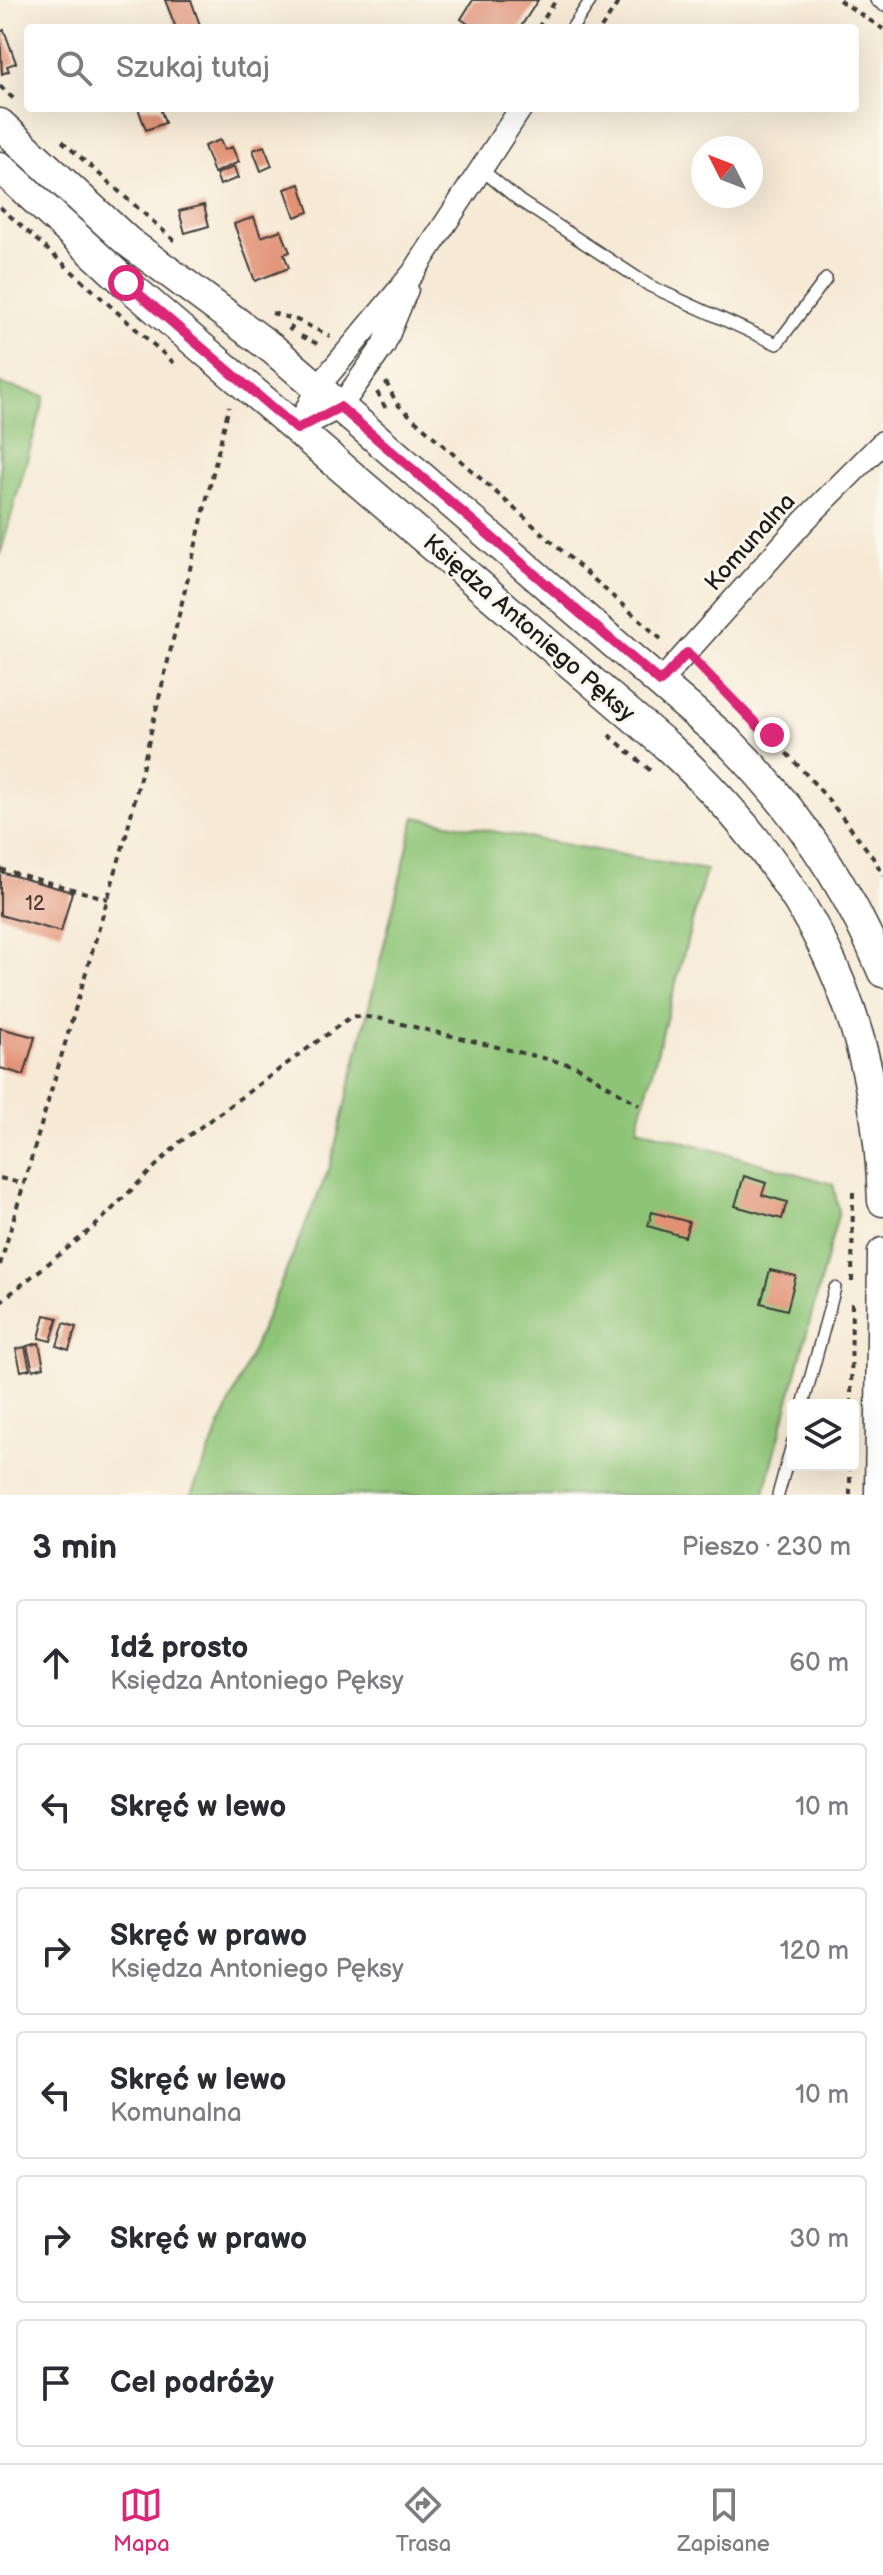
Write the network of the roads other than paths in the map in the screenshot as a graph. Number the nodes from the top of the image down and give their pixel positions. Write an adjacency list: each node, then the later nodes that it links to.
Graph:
1 (591, 0): 4 (lane)
2 (876, 0): 3 (lane)
3 (883, 5)
4 (575, 24)
5 (518, 112): 8 (street)
6 (11, 115): 11 (main road, Księdza Antoniego Pęksy)
7 (0, 167): 12 (main road, Księdza Antoniego Pęksy)
8 (482, 170): 9 (street); 10 (lane)
9 (413, 273): 11 (street); 11 (street)
10 (826, 279)
11 (328, 397): 12 (street); 14 (main road, Księdza Antoniego Pęksy)
12 (297, 429): 16 (main road, Księdza Antoniego Pęksy)
13 (883, 442): 14 (street, Komunalna)
14 (660, 682): 15 (main road, Księdza Antoniego Pęksy)
15 (883, 972)
16 (883, 1201)
17 (883, 1253): 22 (main road)
18 (835, 1288): 19 (lane)
19 (805, 1399)
20 (787, 1463): 21 (lane)
21 (778, 1495)
22 (880, 1495)

